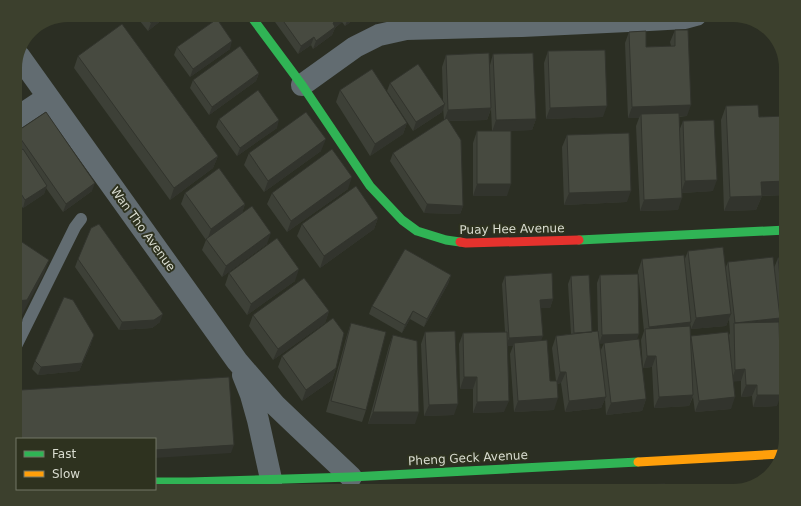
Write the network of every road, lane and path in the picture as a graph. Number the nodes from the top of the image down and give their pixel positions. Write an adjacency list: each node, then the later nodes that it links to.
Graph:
1 (255, 22): 4 (street, Puay Hee Avenue)
2 (588, 22): 4 (street)
3 (23, 61): 5 (street, Wan Tho Avenue)
4 (302, 85): 8 (street, Puay Hee Avenue)
5 (48, 97): 6 (street); 10 (street, Wan Tho Avenue)
6 (22, 114)
7 (81, 219): 9 (lane)
8 (779, 230)
9 (22, 334)
10 (237, 361): 11 (street, Wan Tho Avenue); 13 (street, Wan Tho Avenue)
11 (262, 438): 16 (street); 17 (street, Wan Tho Avenue)
12 (775, 454): 13 (street, Pheng Geck Avenue)
13 (351, 477): 18 (street, Pheng Geck Avenue)
14 (156, 482): 15 (street, Pheng Geck Avenue)
15 (230, 484)
16 (250, 484)
17 (271, 484)
18 (281, 484)

